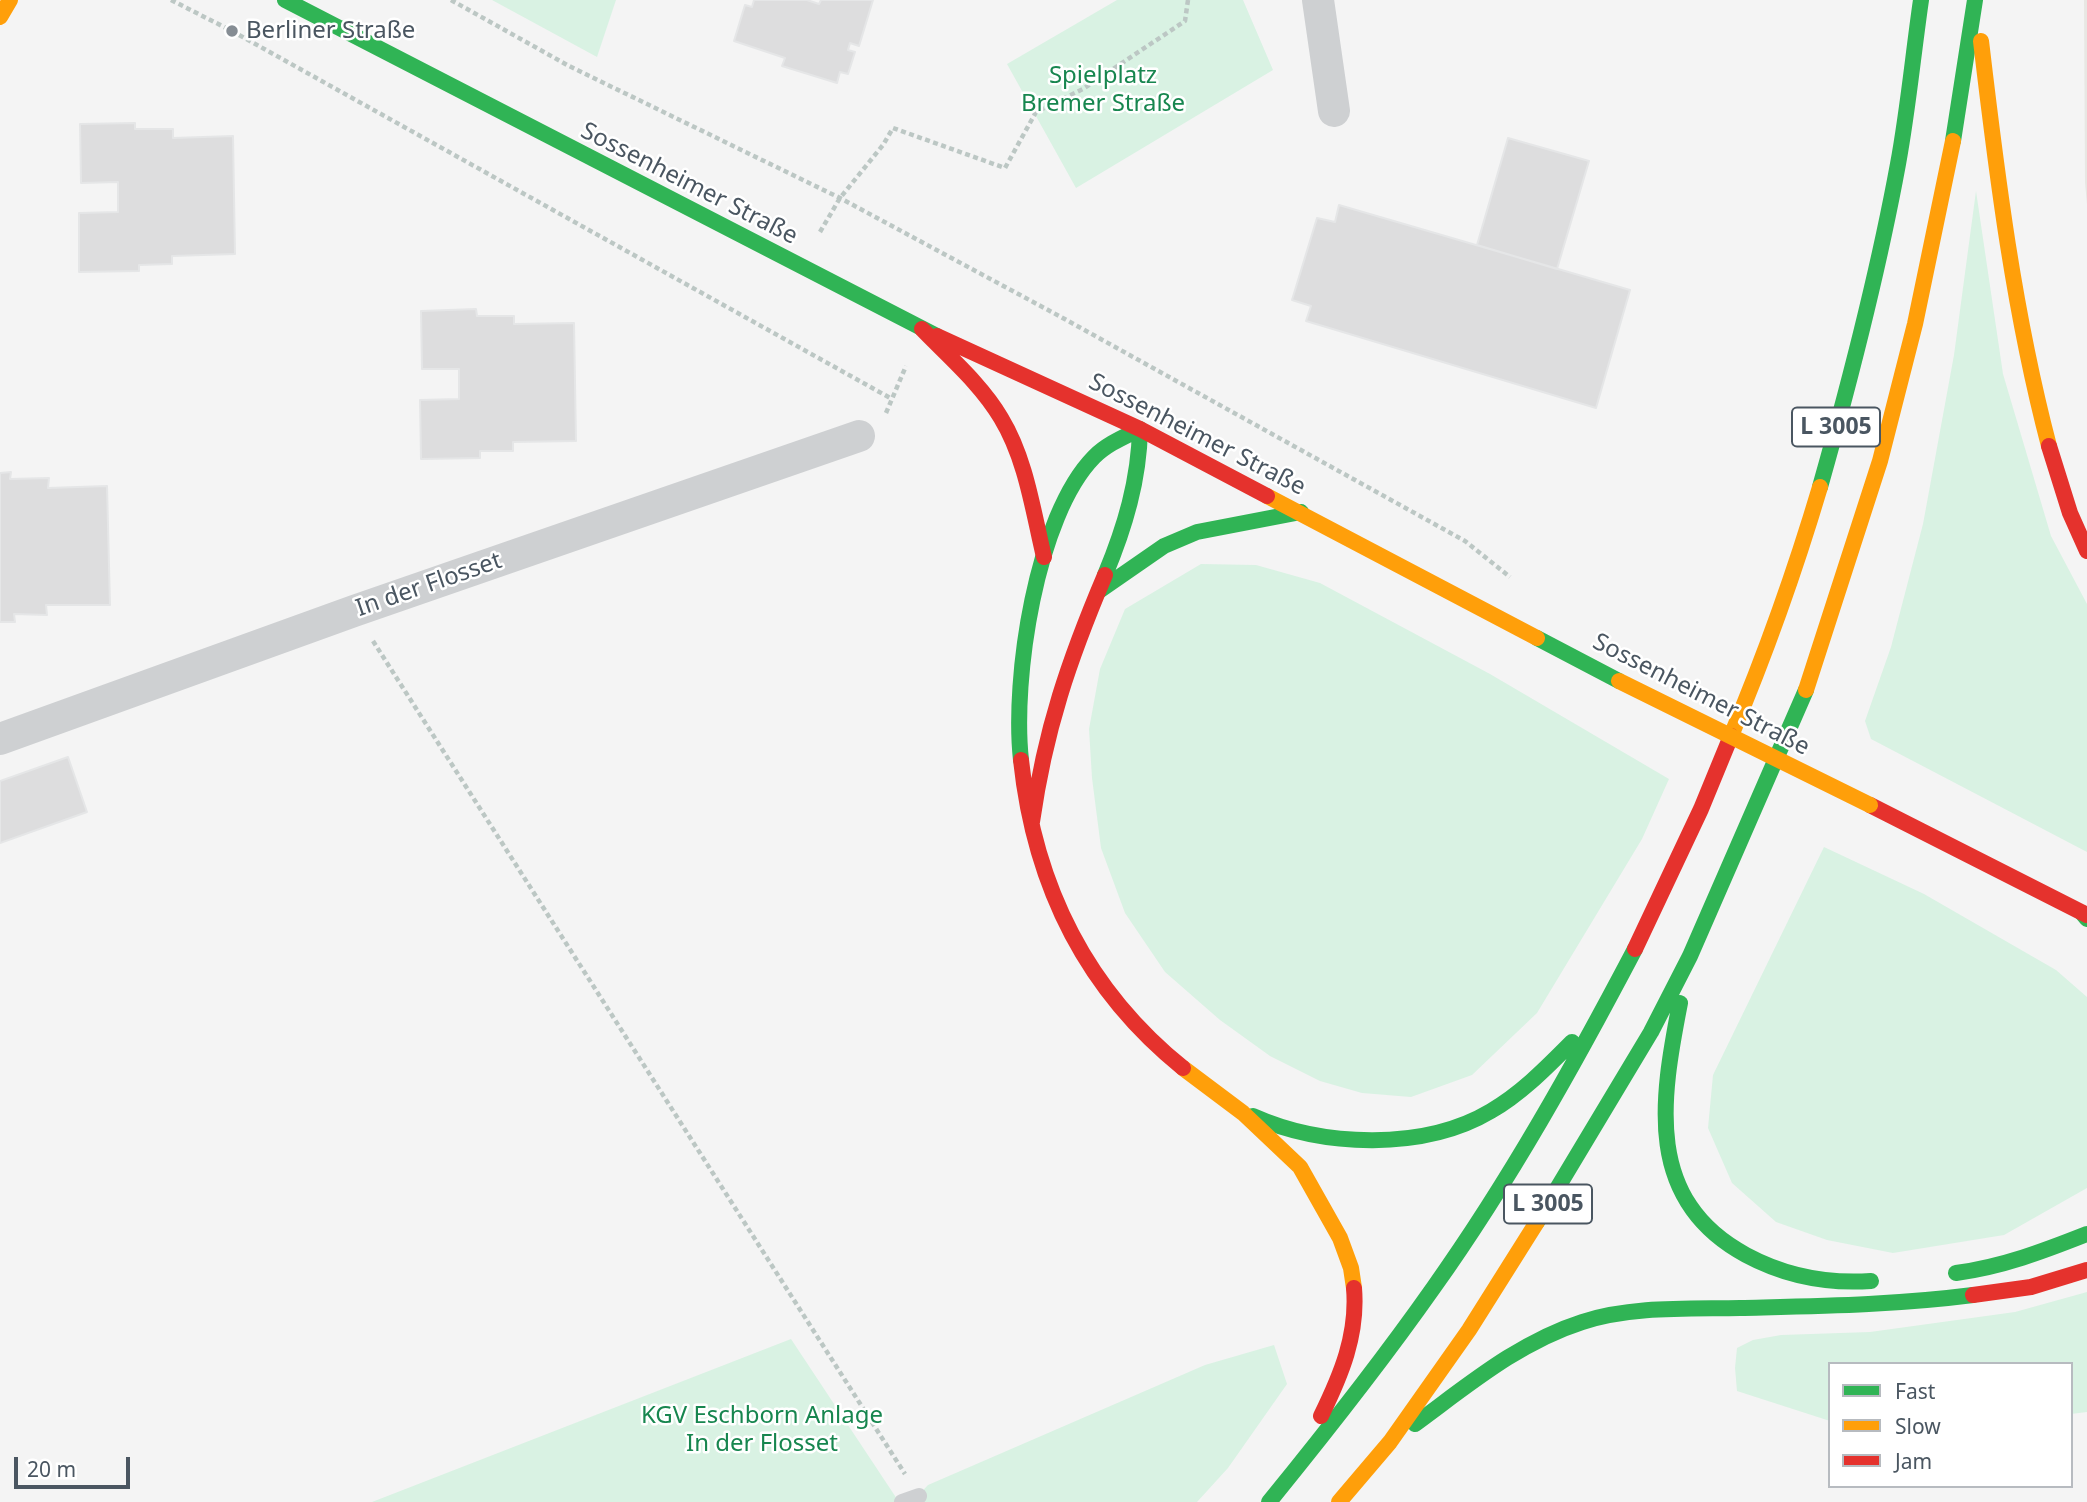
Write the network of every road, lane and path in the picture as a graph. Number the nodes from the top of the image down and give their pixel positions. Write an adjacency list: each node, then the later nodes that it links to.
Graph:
1 (10, 0): 9 (main road)
2 (171, 0): 13 (path)
3 (285, 0): 12 (main road, Sossenheimer Straße)
4 (451, 0): 11 (path)
5 (1188, 0): 11 (path)
6 (1318, 0): 10 (street)
7 (1921, 0): 26 (main road, L 3005)
8 (1975, 0): 17 (main road); 25 (main road, L 3005)
9 (0, 17)
10 (1334, 111)
11 (840, 198): 19 (path)
12 (922, 329): 13 (path); 14 (main road, Sossenheimer Straße); 18 (main road)
13 (892, 399): 15 (path)
14 (1140, 429): 16 (main road, Sossenheimer Straße); 18 (main road); 20 (main road)
15 (859, 436): 21 (street, In der Flosset)
16 (1301, 512): 20 (main road); 24 (main road, Sossenheimer Straße, bridge)
17 (2087, 551)
18 (1044, 557): 23 (main road)
19 (1512, 579)
20 (1099, 591): 23 (main road)
21 (354, 611): 22 (street, In der Flosset); 34 (path)
22 (0, 738)
23 (1032, 822): 27 (main road)
24 (2085, 916)
25 (1690, 956): 31 (main road); 32 (main road, L 3005)
26 (1606, 1008): 27 (main road); 33 (main road, L 3005)
27 (1241, 1112): 33 (main road)
28 (2087, 1234): 30 (main road)
29 (2087, 1270): 32 (main road)
30 (1941, 1274)
31 (1890, 1279)
32 (1390, 1442): 37 (main road, L 3005)
33 (1287, 1480): 36 (main road, L 3005)
34 (919, 1496): 35 (lane)
35 (902, 1502)
36 (1269, 1502)
37 (1339, 1502)

